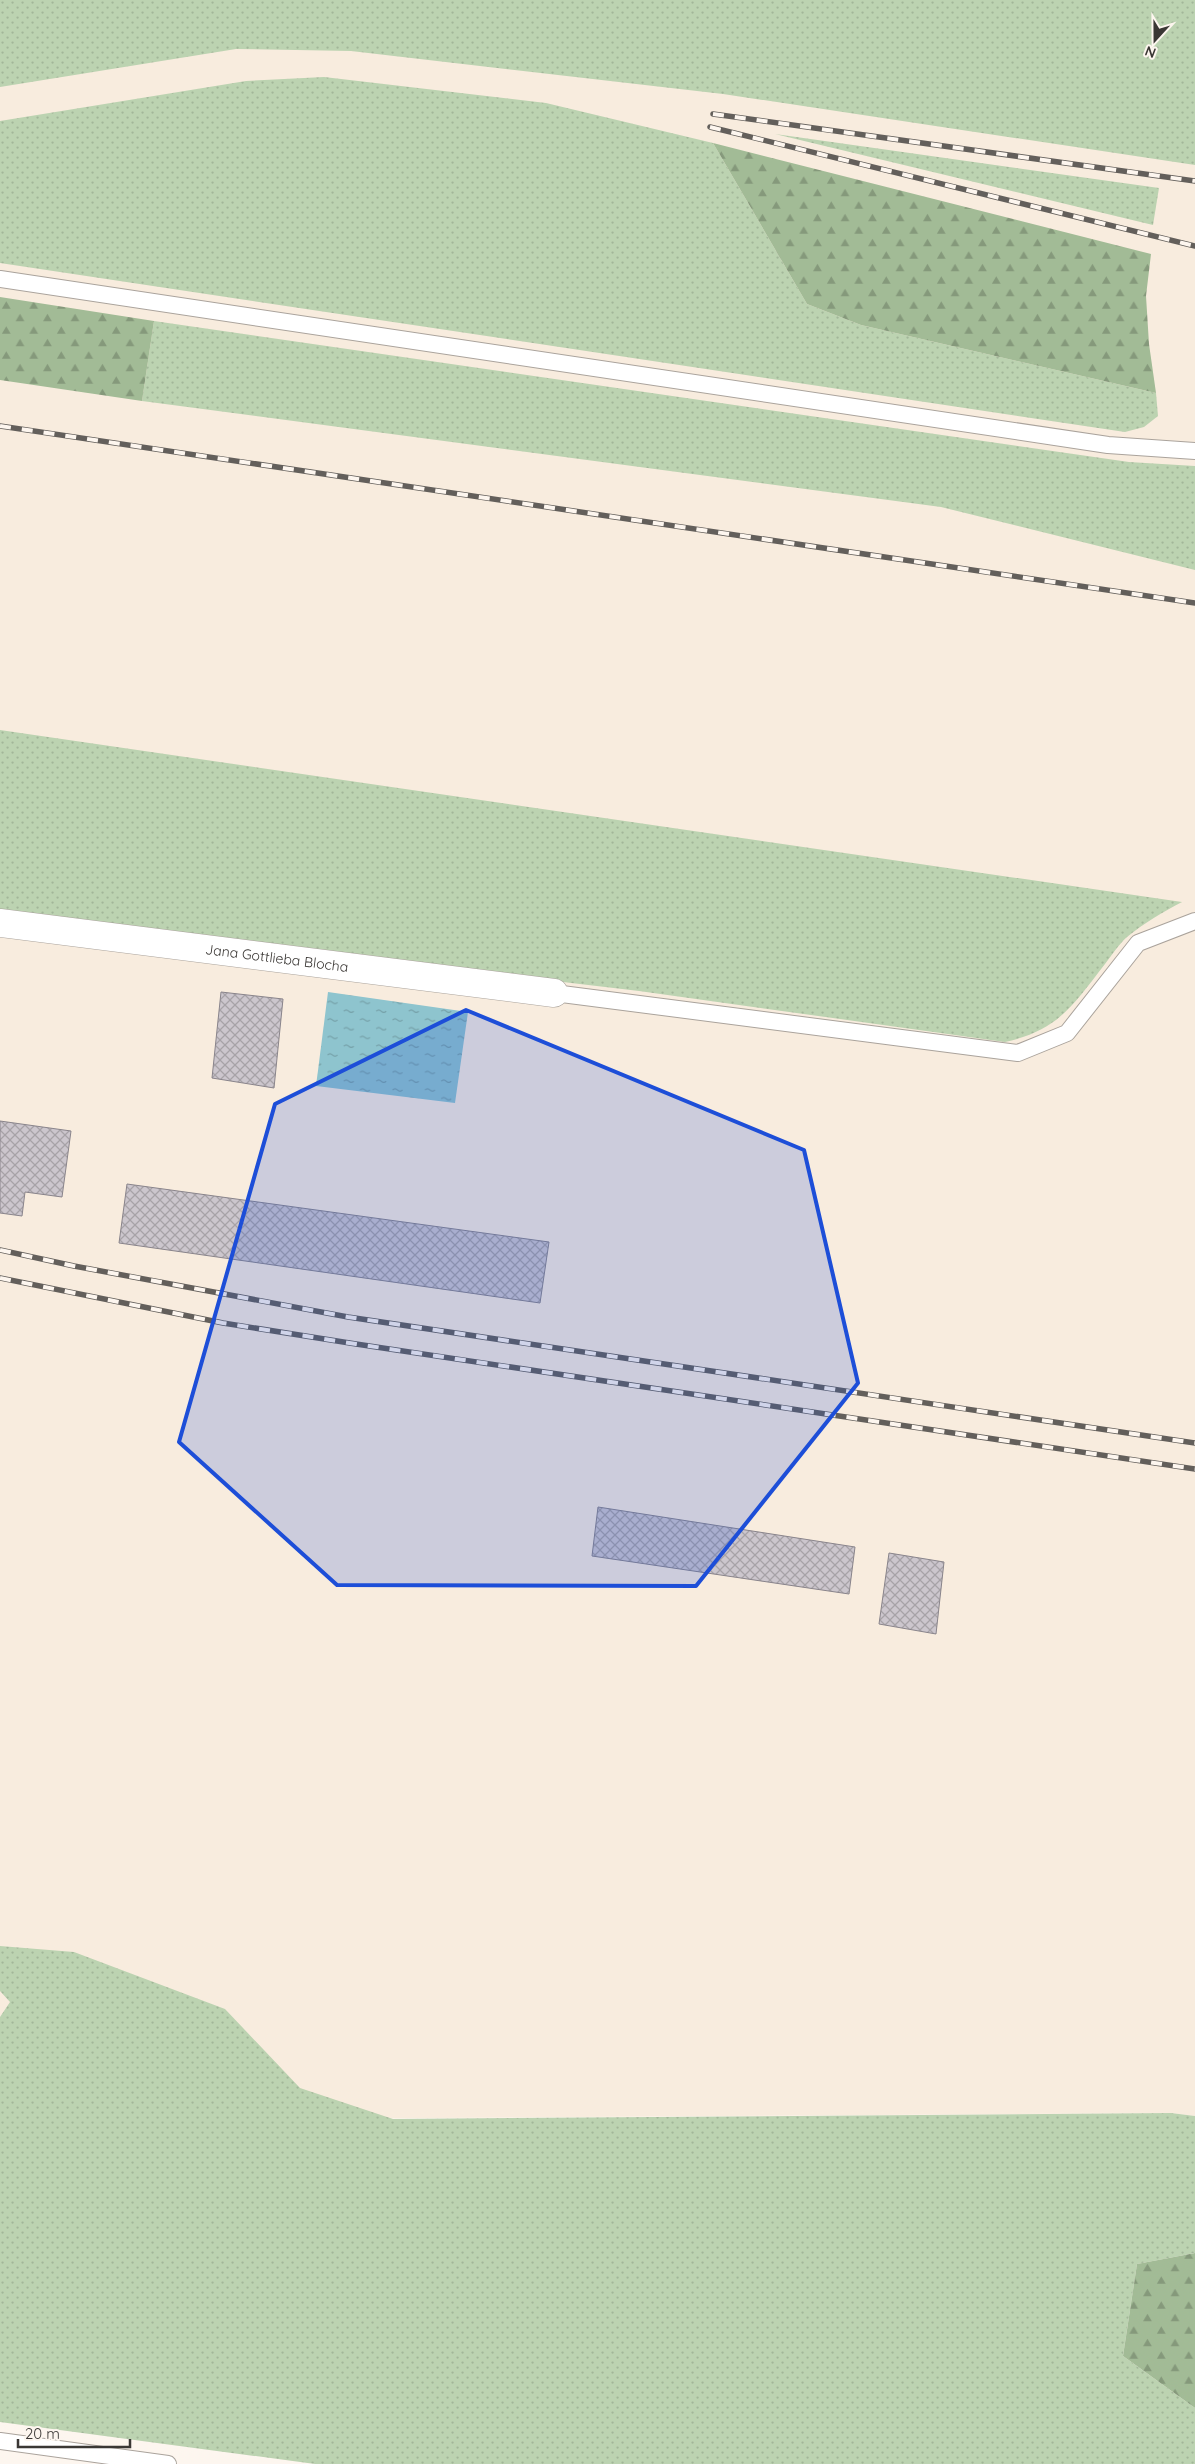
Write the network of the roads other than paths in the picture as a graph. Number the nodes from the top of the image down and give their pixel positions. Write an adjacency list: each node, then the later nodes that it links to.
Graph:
1 (0, 280): 2 (lane)
2 (1195, 451)
3 (1195, 921): 5 (lane)
4 (0, 923): 5 (street, Jana Gottlieba Blocha)
5 (554, 992)
6 (0, 2441): 7 (lane)
7 (168, 2464)

